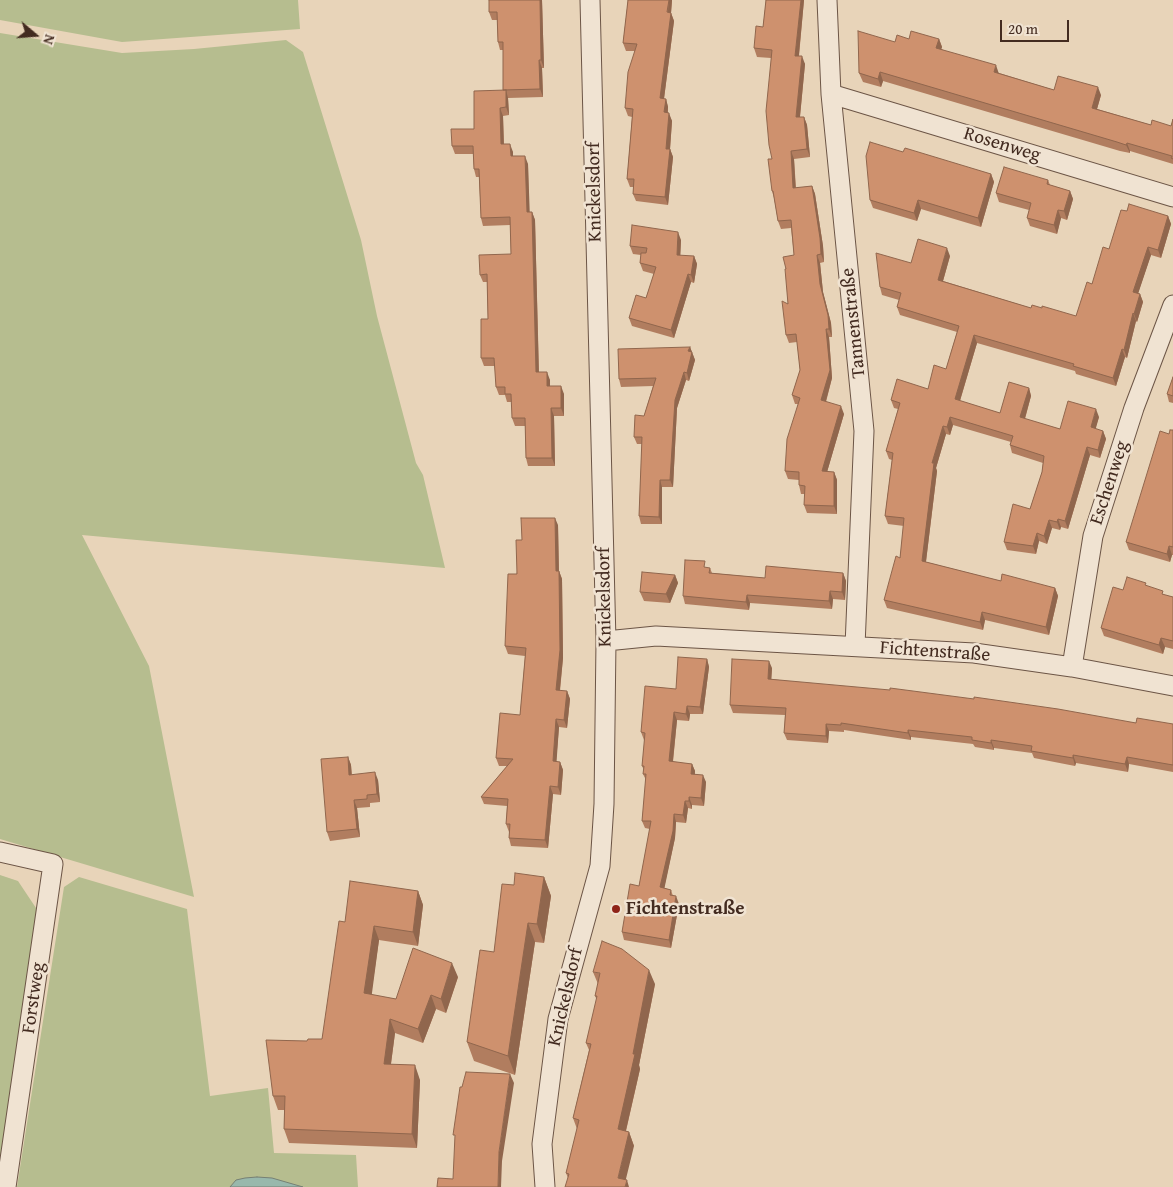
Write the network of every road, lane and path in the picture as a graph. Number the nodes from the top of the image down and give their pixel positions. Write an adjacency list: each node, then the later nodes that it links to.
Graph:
1 (590, 0): 6 (street, Knickelsdorf)
2 (827, 0): 3 (street, Tannenstraße)
3 (831, 94): 4 (street, Rosenweg); 7 (street, Tannenstraße)
4 (1173, 197)
5 (1173, 305): 8 (street, Eschenweg)
6 (606, 641): 7 (street, Fichtenstraße); 12 (street, Knickelsdorf)
7 (855, 646): 8 (street, Fichtenstraße)
8 (1072, 667): 9 (street, Fichtenstraße)
9 (1173, 686)
10 (0, 852): 11 (street, Forstweg)
11 (6, 1187)
12 (545, 1187)

